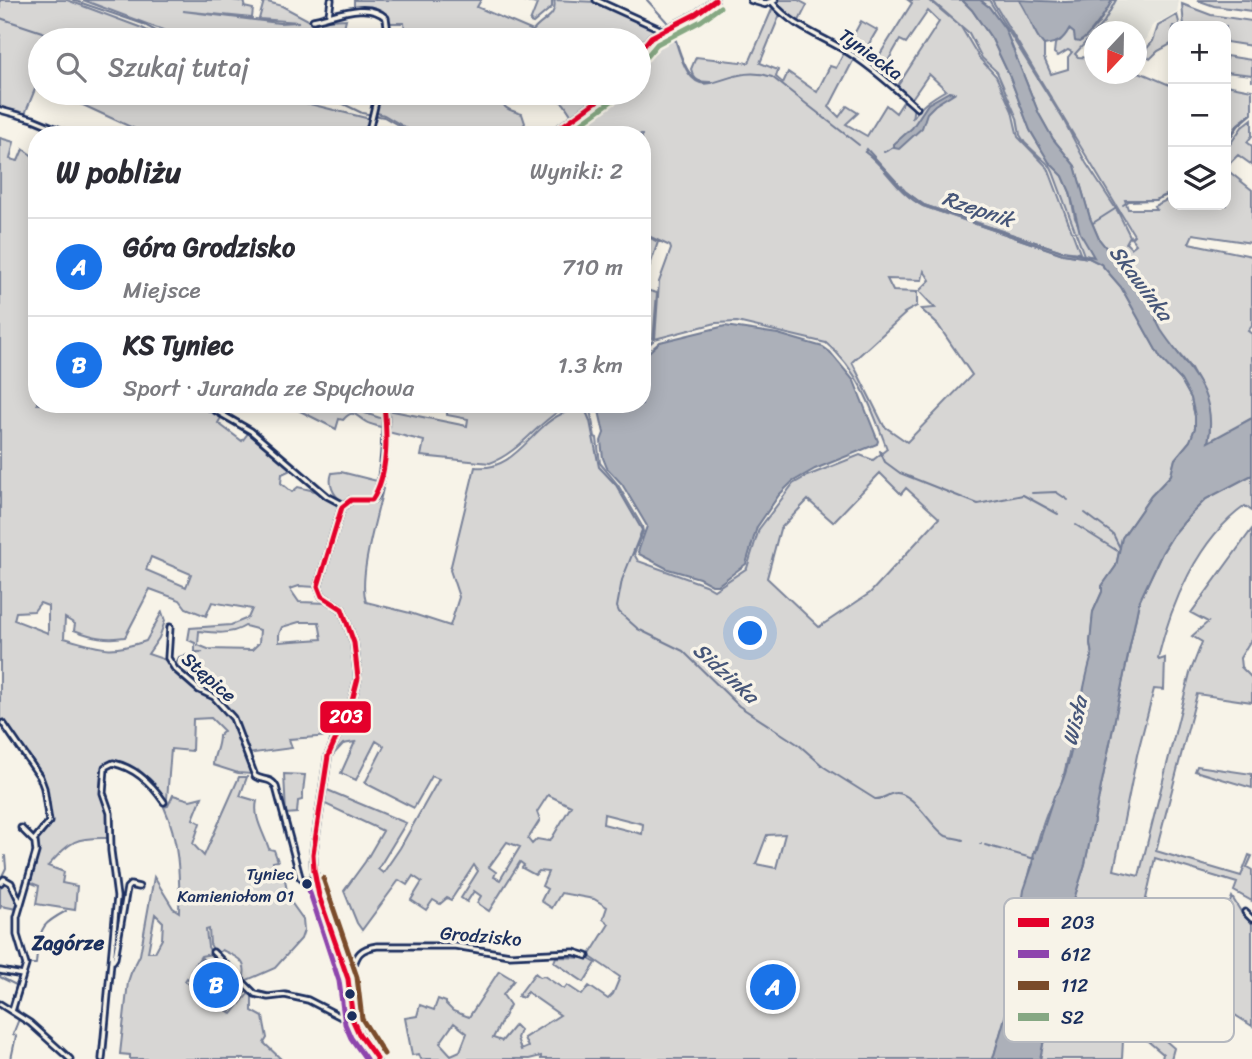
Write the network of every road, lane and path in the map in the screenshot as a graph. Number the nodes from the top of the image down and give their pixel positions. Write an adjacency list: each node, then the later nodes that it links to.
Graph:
1 (331, 0): 6 (street)
2 (597, 0): 9 (street)
3 (715, 0): 9 (street)
4 (751, 0): 5 (street, Tyniecka)
5 (774, 1): 13 (street, Tyniecka)
6 (328, 15): 7 (street); 8 (street)
7 (313, 20)
8 (388, 28)
9 (669, 29): 10 (street)
10 (651, 38)
11 (375, 105): 16 (street)
12 (591, 105): 17 (street)
13 (917, 108)
14 (0, 110): 15 (street)
15 (50, 126)
16 (370, 126)
17 (562, 126)
18 (220, 413): 20 (street)
19 (384, 413): 20 (street)
20 (344, 505): 26 (street)
21 (170, 627): 26 (street, Stępice)
22 (2, 723): 25 (street)
23 (164, 802): 34 (street)
24 (21, 828): 25 (street)
25 (34, 840): 29 (street)
26 (315, 880): 37 (street)
27 (0, 883): 29 (street)
28 (139, 887): 34 (street)
29 (20, 902): 36 (street)
30 (1245, 912): 31 (street)
31 (1252, 919)
32 (213, 952): 40 (street)
33 (587, 956): 37 (street, Grodzisko)
34 (113, 961): 42 (street)
35 (0, 971): 36 (street)
36 (23, 975): 39 (street)
37 (348, 979): 40 (street)
38 (0, 1004): 39 (street)
39 (12, 1011): 41 (street)
40 (353, 1021): 43 (street)
41 (70, 1059)
42 (102, 1059)
43 (377, 1059)

